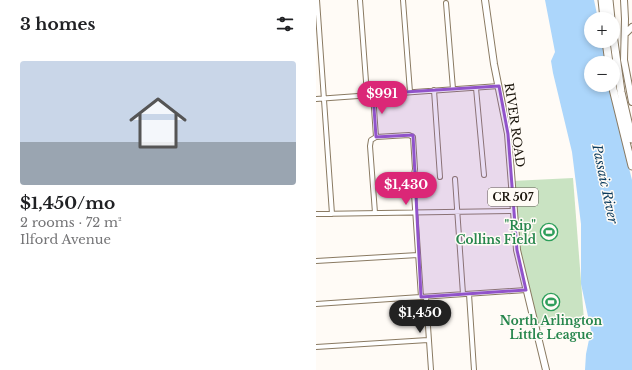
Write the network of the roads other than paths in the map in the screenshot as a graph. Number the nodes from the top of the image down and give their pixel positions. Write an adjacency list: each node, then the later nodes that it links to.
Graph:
1 (317, 0): 24 (street)
2 (360, 0): 23 (street)
3 (403, 0): 20 (street)
4 (485, 0): 16 (main road, RIVER ROAD / CR 507)
5 (602, 0): 9 (highway)
6 (609, 0): 10 (highway)
7 (624, 0): 11 (main road)
8 (446, 3): 18 (street)
9 (603, 12)
10 (610, 12)
11 (625, 19): 12 (main road); 14 (main road)
12 (632, 24)
13 (632, 27): 14 (main road)
14 (624, 34): 26 (main road)
15 (615, 48): 28 (highway)
16 (499, 86): 17 (street); 33 (main road, RIVER ROAD / CR 507)
17 (476, 88): 18 (street); 30 (street)
18 (453, 89): 19 (street)
19 (434, 90): 20 (street); 31 (street)
20 (410, 92): 22 (street)
21 (614, 92): 29 (highway)
22 (373, 94): 23 (street); 27 (street)
23 (367, 95): 24 (street)
24 (324, 98): 25 (street); 38 (street)
25 (316, 99)
26 (632, 102)
27 (376, 137): 35 (street); 36 (street)
28 (632, 138)
29 (632, 166)
30 (484, 175)
31 (440, 177)
32 (455, 180): 34 (street)
33 (514, 211): 34 (street); 41 (main road, RIVER ROAD / CR 507)
34 (458, 212): 36 (street); 42 (street)
35 (375, 213): 36 (street); 38 (street)
36 (415, 213): 39 (street)
37 (316, 214): 38 (street)
38 (332, 214)
39 (418, 254): 40 (street); 44 (street)
40 (316, 261)
41 (526, 290): 43 (street); 50 (main road, RIVER ROAD / CR 507)
42 (463, 294): 43 (street); 44 (street)
43 (469, 294): 49 (street)
44 (423, 297): 45 (street); 46 (street)
45 (316, 304)
46 (428, 340): 47 (street); 48 (street)
47 (316, 347)
48 (431, 370)
49 (474, 370)
50 (546, 370)

